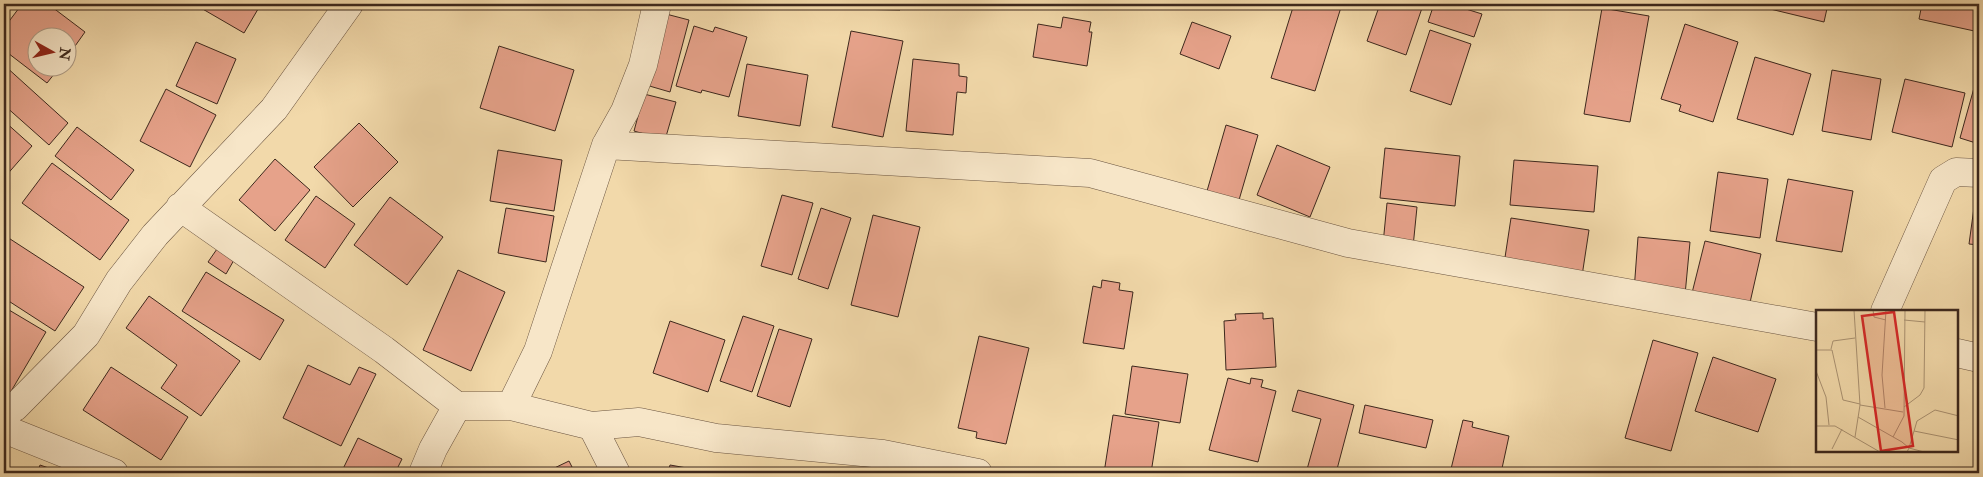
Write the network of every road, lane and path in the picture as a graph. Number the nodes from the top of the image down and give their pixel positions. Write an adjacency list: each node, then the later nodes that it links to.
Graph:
1 (349, 4): 5 (street)
2 (656, 4): 3 (street)
3 (606, 145): 7 (street); 11 (street)
4 (1979, 173): 6 (street)
5 (180, 207): 10 (street); 12 (street)
6 (1886, 310)
7 (1816, 327)
8 (1958, 354): 9 (street)
9 (1979, 358)
10 (457, 406): 11 (street); 16 (street)
11 (511, 406): 13 (street)
12 (4, 412)
13 (592, 426): 17 (street); 18 (street)
14 (4, 429): 15 (street)
15 (114, 473)
16 (423, 473)
17 (616, 473)
18 (978, 473)

